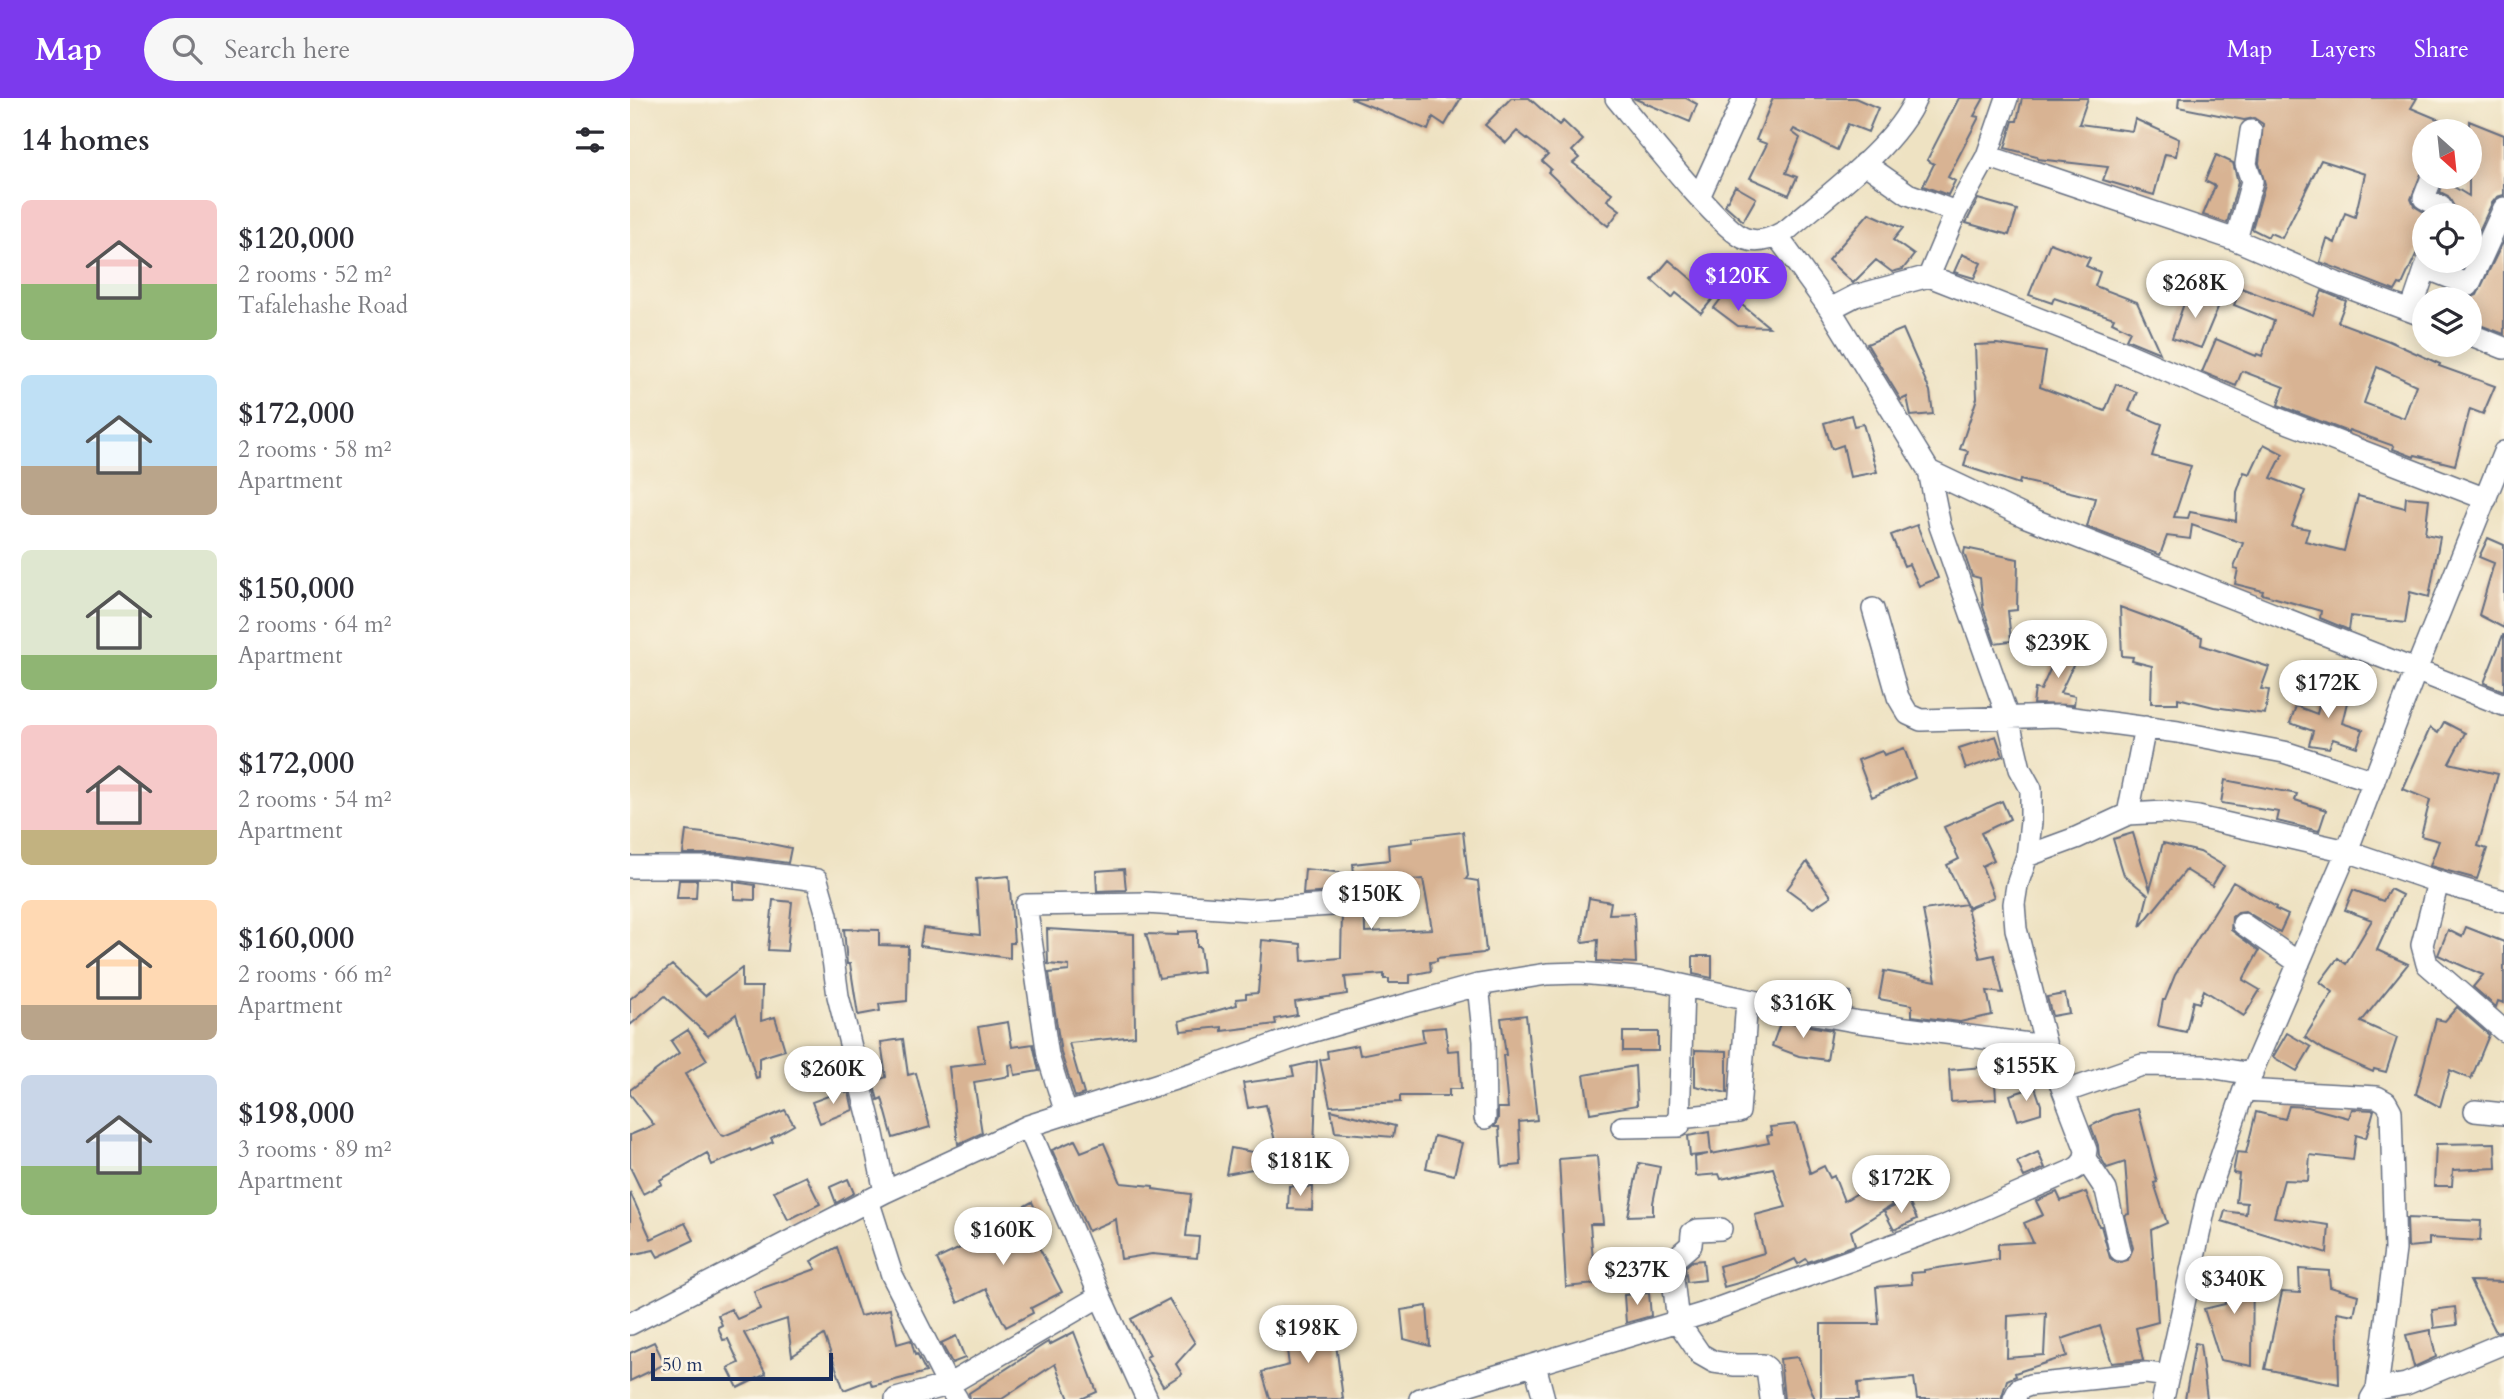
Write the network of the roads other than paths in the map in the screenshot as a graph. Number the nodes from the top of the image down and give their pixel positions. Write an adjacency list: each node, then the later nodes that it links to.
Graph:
1 (1616, 98): 9 (street)
2 (1744, 98): 9 (street)
3 (1916, 98): 7 (street)
4 (2007, 98): 6 (street)
5 (2251, 131): 14 (street)
6 (1987, 156): 12 (street); 14 (street)
7 (1864, 163): 12 (street); 13 (street)
8 (2427, 189): 10 (street)
9 (1699, 197): 13 (street)
10 (2433, 203)
11 (2504, 208): 15 (street)
12 (1956, 212): 18 (street)
13 (1777, 236): 19 (street)
14 (2236, 240): 20 (street)
15 (2482, 256)
16 (2445, 273): 17 (street)
17 (2474, 273)
18 (1929, 276): 19 (street); 25 (street)
19 (1830, 309): 24 (street)
20 (2412, 312)
21 (2482, 339): 22 (street)
22 (2504, 348)
23 (2504, 452): 25 (street)
24 (1929, 471): 27 (street); 29 (street)
25 (2486, 499): 27 (street)
26 (1873, 609): 29 (street)
27 (2416, 670): 28 (street); 31 (street)
28 (2504, 705)
29 (2008, 718): 30 (street); 34 (street)
30 (2144, 727): 31 (street); 32 (street)
31 (2374, 781): 33 (street)
32 (2128, 814): 33 (street); 34 (street)
33 (2347, 851): 36 (street); 40 (street)
34 (2027, 856): 45 (street)
35 (630, 867): 56 (street)
36 (2438, 882): 37 (street); 44 (street)
37 (2504, 901)
38 (1332, 905): 49 (street)
39 (2243, 924): 40 (street)
40 (2299, 963): 46 (street)
41 (1478, 985): 42 (street); 49 (street); 51 (street)
42 (1683, 986): 43 (street); 52 (street)
43 (1747, 1000): 45 (street); 52 (street)
44 (2504, 1031)
45 (2046, 1046): 47 (street)
46 (2248, 1082): 47 (street); 64 (street); 68 (street)
47 (2064, 1092): 55 (street)
48 (2475, 1111): 50 (street)
49 (1066, 1114): 53 (street)
50 (2504, 1114)
51 (1485, 1118)
52 (1678, 1118): 54 (street)
53 (1028, 1126): 56 (street); 59 (street)
54 (1622, 1127)
55 (2086, 1160): 58 (street); 60 (street)
56 (877, 1196): 61 (street); 67 (street)
57 (1721, 1229): 60 (street)
58 (2120, 1250)
59 (1100, 1296): 67 (street); 70 (street)
60 (1678, 1322): 63 (street); 73 (street)
61 (630, 1324)
62 (2504, 1343): 66 (street)
63 (1535, 1365): 65 (street); 72 (street)
64 (2168, 1376): 74 (street); 75 (street)
65 (1477, 1391): 71 (street)
66 (2409, 1391): 68 (street)
67 (952, 1392): 69 (street)
68 (2374, 1394)
69 (896, 1399)
70 (1147, 1399)
71 (1420, 1399)
72 (1544, 1399)
73 (1771, 1399)
74 (2014, 1399)
75 (2163, 1399)

